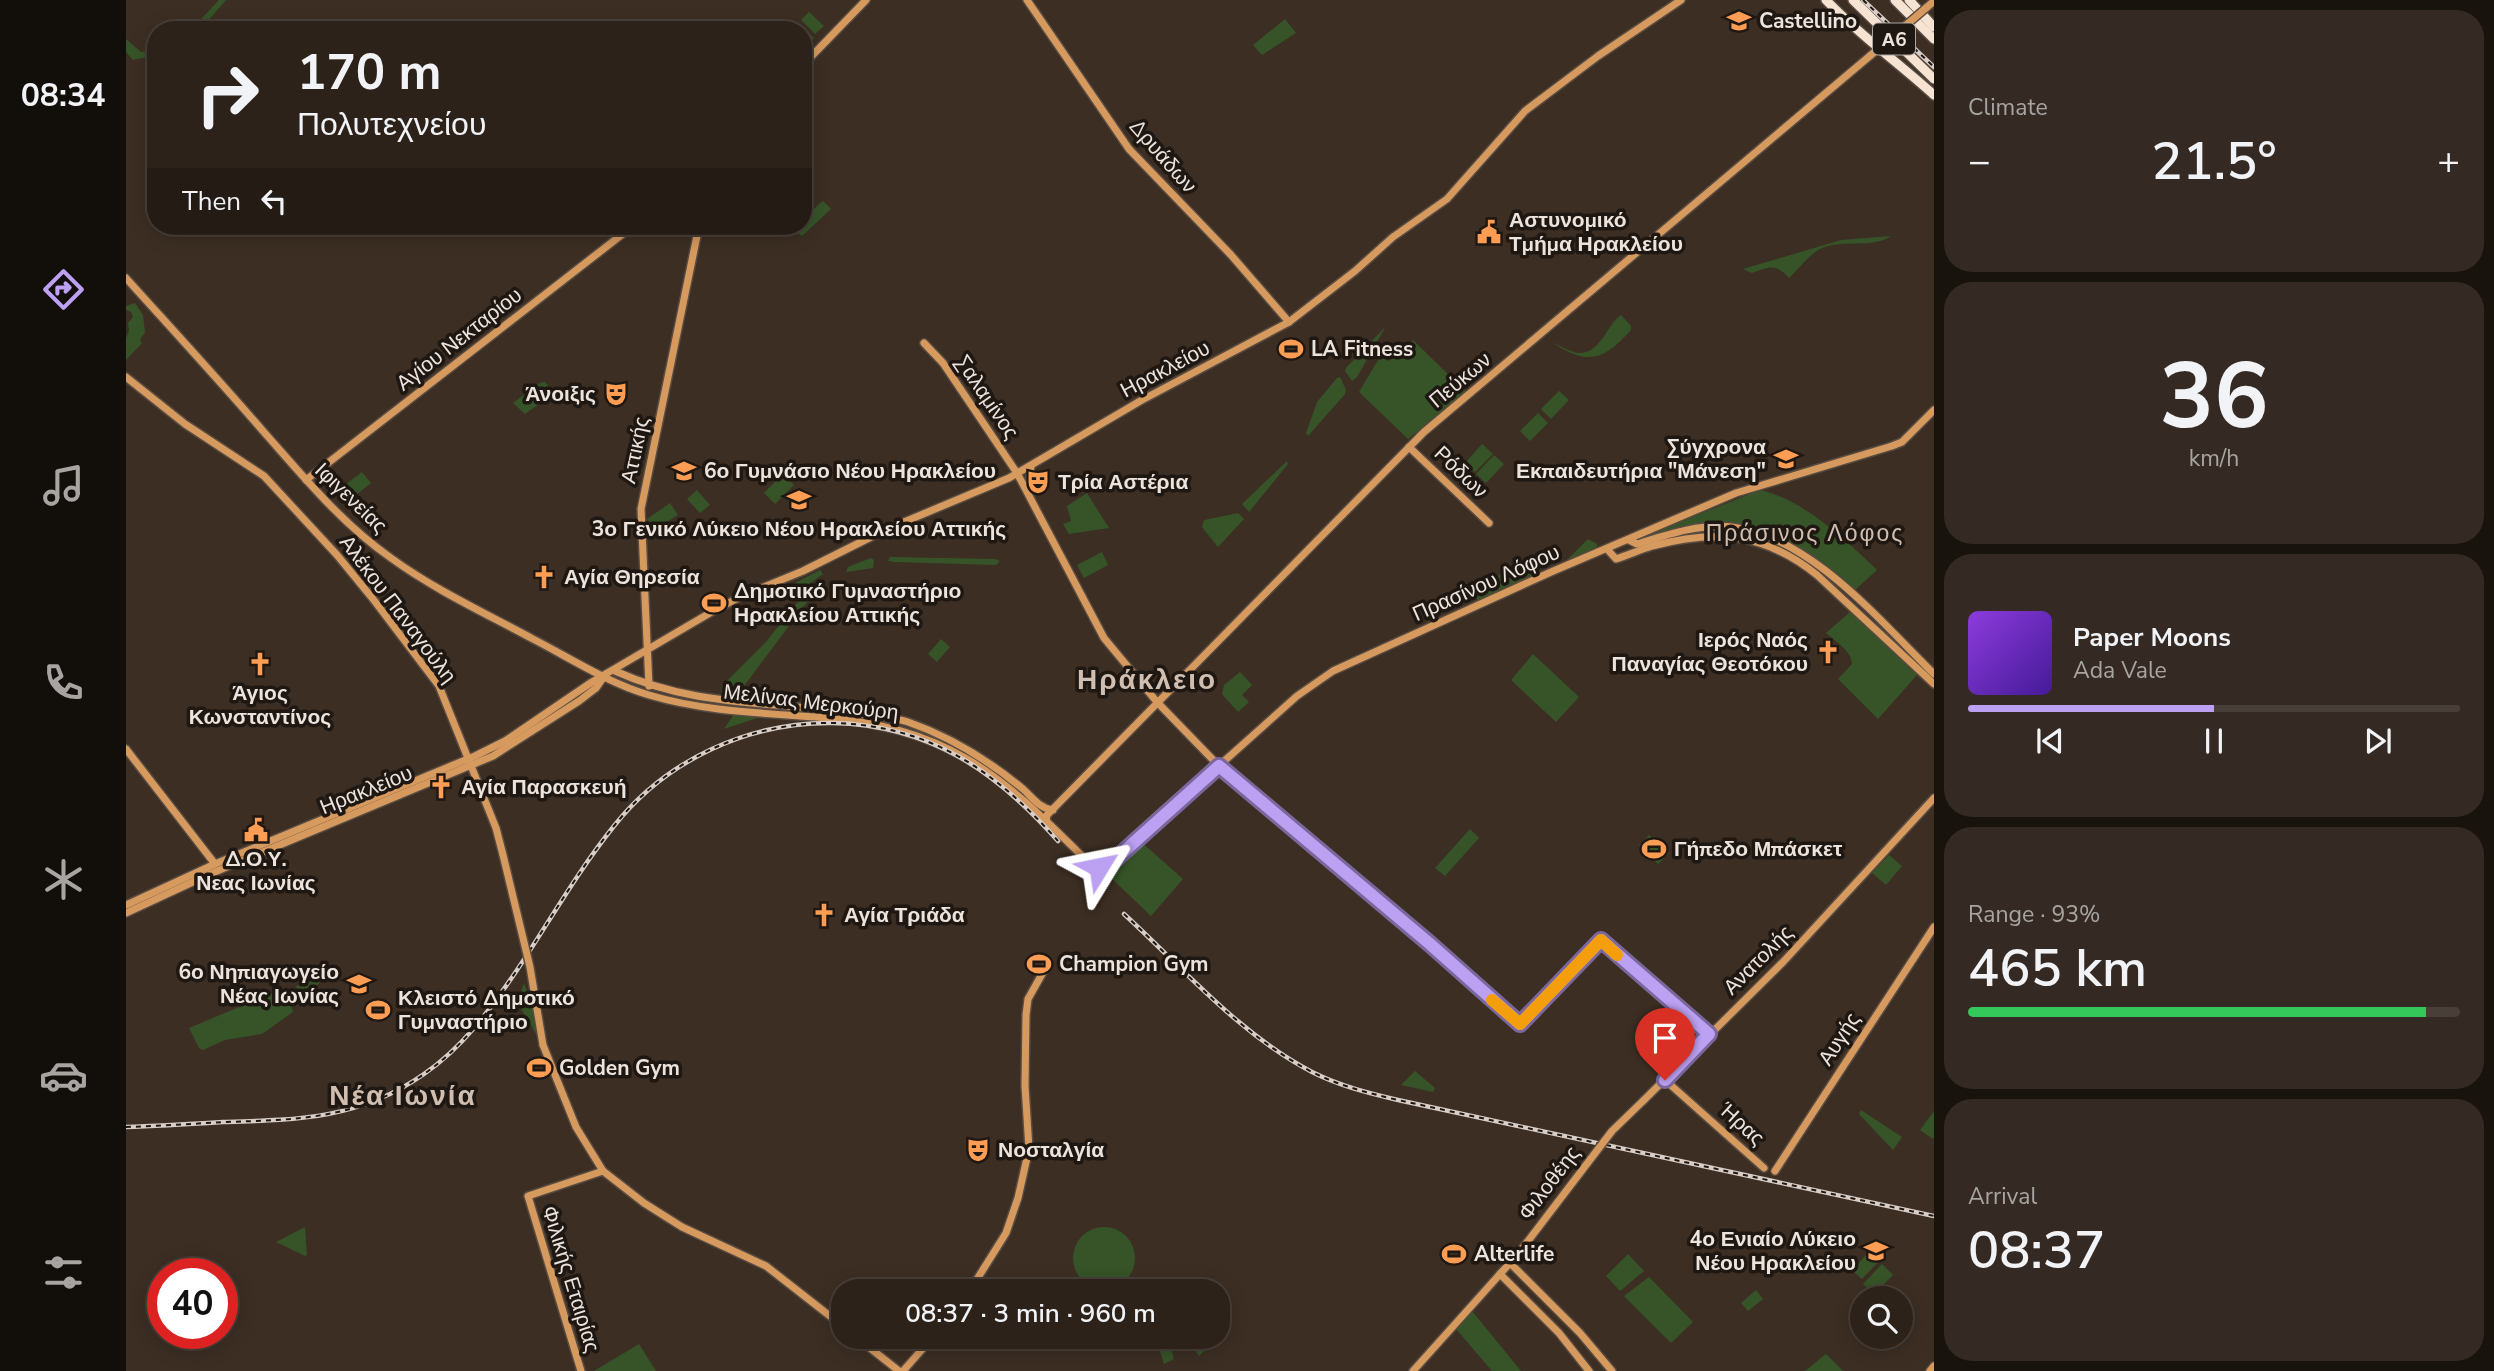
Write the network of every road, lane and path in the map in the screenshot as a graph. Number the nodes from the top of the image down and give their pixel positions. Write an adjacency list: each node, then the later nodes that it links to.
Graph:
1 (866, 0): 11 (street)
2 (1027, 0): 17 (street, Δρυάδων)
3 (1681, 0): 17 (street, Ηρακλείου)
4 (1826, 0): 13 (highway)
5 (1853, 0): 12 (highway, Α6)
6 (1895, 0): 10 (highway, Α6)
7 (1909, 0): 9 (highway)
8 (1934, 1): 21 (street, Πεύκων, bridge)
9 (1934, 27)
10 (1934, 39)
11 (812, 56)
12 (1934, 79)
13 (1934, 95)
14 (621, 235): 24 (street, Αγίου Νεκταρίου)
15 (697, 235): 29 (street, Αττικής)
16 (126, 278): 24 (street, Ιφιγενείας)
17 (1289, 322): 22 (street, Ηρακλείου)
18 (924, 343): 23 (street, Σαλαμίνος)
19 (126, 377): 37 (street, Αλέκου Παναγούλη)
20 (1934, 410): 27 (street, Πρασίνου Λόφου)
21 (1409, 447): 26 (street, Ρόδων); 35 (street, Πεύκων)
22 (1031, 466): 23 (street, Ηρακλείου); 25 (street)
23 (1017, 473): 25 (street, Σαλαμίνος); 29 (street, Ηρακλείου)
24 (306, 480): 32 (street, Ιφιγενείας)
25 (1028, 492): 35 (street, Σαλαμίνος)
26 (1489, 523)
27 (1629, 540): 28 (street, Πρασίνου Λόφου); 31 (street)
28 (1607, 549): 33 (street); 38 (street, Πρασίνου Λόφου)
29 (647, 649): 30 (street, Ηρακλείου); 34 (street, Αττικής)
30 (615, 671): 32 (street, Ηρακλείου); 34 (street, Μελίνας Μερκούρη)
31 (1934, 674)
32 (604, 676): 37 (street, Ηρακλείου); 41 (street, Μελίνας Μερκούρη)
33 (1934, 684)
34 (649, 686): 40 (street, Μελίνας Μερκούρη)
35 (1157, 702): 38 (street, Σαλαμίνος); 40 (street, Πεύκων)
36 (126, 748): 42 (street)
37 (470, 763): 42 (street, Ηρακλείου); 45 (street, Ηρακλείου); 52 (street, Αλέκου Παναγούλη, bridge)
38 (1219, 766): 43 (street, Πρασίνου Λόφου); 48 (street, Σαλαμίνος)
39 (1934, 798): 48 (street, Ανατολής)
40 (1053, 810): 41 (street, Πεύκων)
41 (1046, 823): 43 (street, Μελίνας Μερκούρη)
42 (215, 864): 44 (street, Ηρακλείου)
43 (1099, 867)
44 (126, 905)
45 (126, 913)
46 (1934, 927): 53 (street, Αυγής)
47 (1046, 967): 58 (street)
48 (1709, 1034): 49 (street, Ανατολής)
49 (1665, 1080): 50 (street, Ανατολής, bridge); 51 (street, Ήρας)
50 (1603, 1143): 56 (street, Φιλοθέης, bridge)
51 (1764, 1168)
52 (603, 1171): 54 (street); 55 (street, Αλέκου Παναγούλη)
53 (1775, 1171)
54 (586, 1176): 55 (street); 63 (street, Φιλικής Εταιρίας)
55 (618, 1185): 59 (street, Αλέκου Παναγούλη)
56 (1510, 1263): 57 (street, Φιλοθέης); 67 (street)
57 (1500, 1274): 65 (street, Φιλοθέης); 66 (street)
58 (977, 1279)
59 (831, 1317)
60 (872, 1349): 64 (street)
61 (922, 1349): 64 (street)
62 (1934, 1366): 68 (street)
63 (580, 1371)
64 (901, 1371)
65 (1413, 1371)
66 (1589, 1371)
67 (1612, 1371)
68 (1930, 1371)

